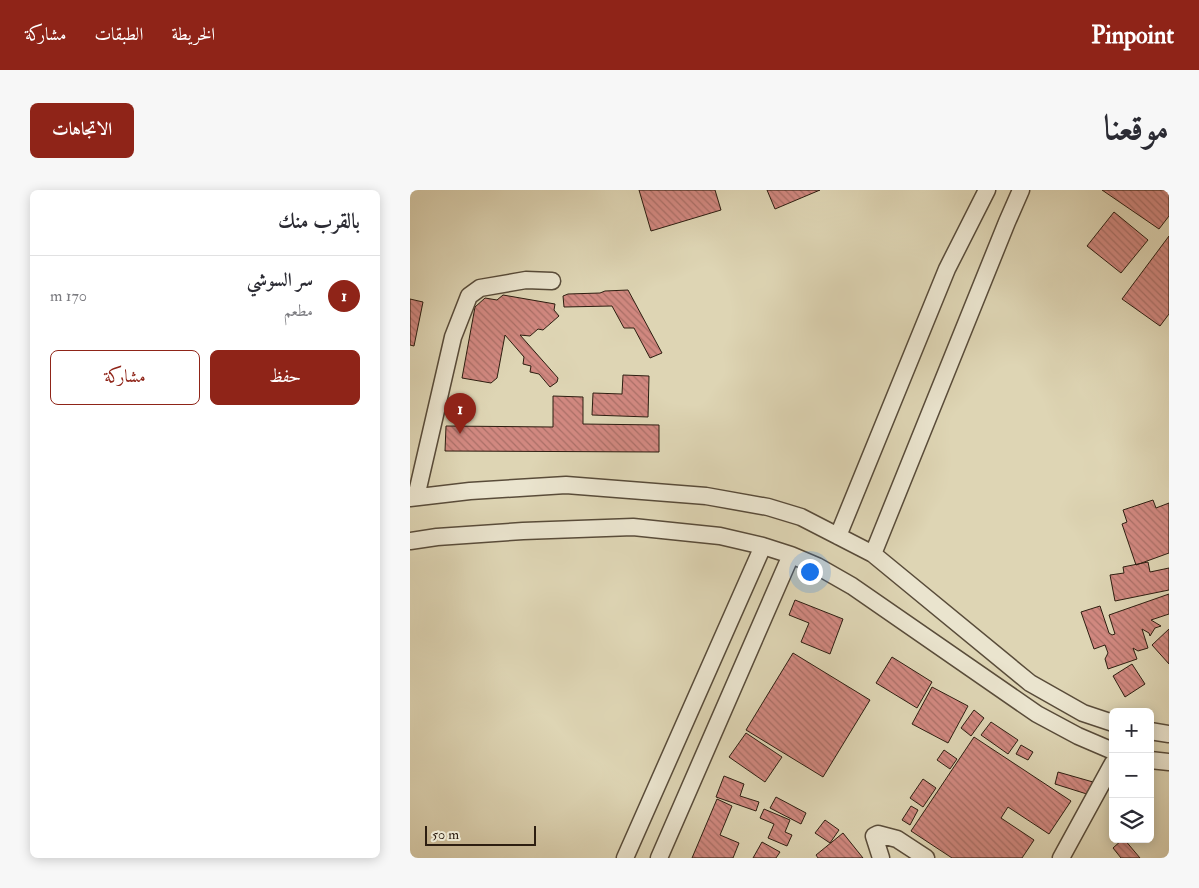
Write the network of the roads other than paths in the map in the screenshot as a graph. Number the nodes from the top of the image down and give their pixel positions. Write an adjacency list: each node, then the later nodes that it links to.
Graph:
1 (986, 190): 5 (street)
2 (1021, 190): 8 (street)
3 (552, 281): 4 (street)
4 (413, 497): 5 (street)
5 (838, 536): 8 (street)
6 (410, 541): 7 (street)
7 (763, 546): 9 (street); 17 (street)
8 (873, 554): 10 (street)
9 (791, 555): 13 (street); 18 (street)
10 (1109, 722)
11 (1154, 732): 12 (street)
12 (1169, 734)
13 (1109, 748)
14 (1154, 760): 15 (street)
15 (1169, 762)
16 (1109, 770): 21 (street)
17 (625, 858)
18 (659, 858)
19 (881, 858): 20 (street)
20 (926, 858)
21 (1061, 858)

